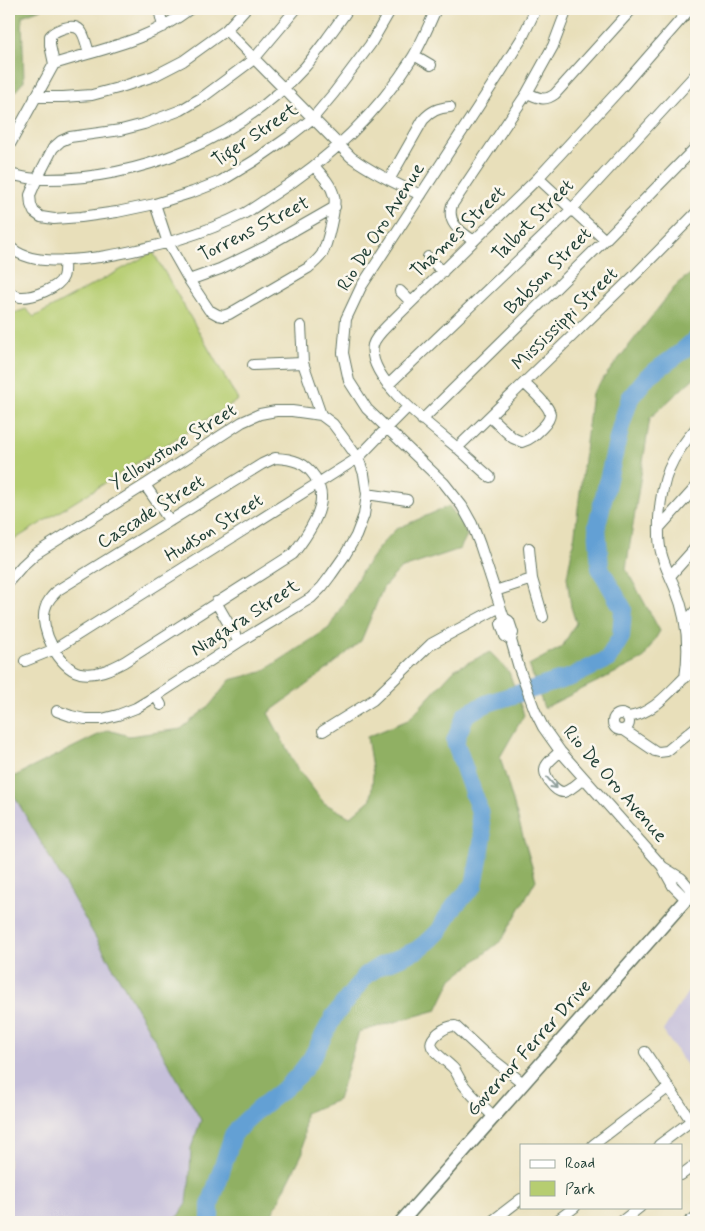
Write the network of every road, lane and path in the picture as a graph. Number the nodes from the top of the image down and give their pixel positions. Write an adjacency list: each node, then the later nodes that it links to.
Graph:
1 (159, 9): 12 (street)
2 (190, 9): 12 (street)
3 (245, 9): 13 (street)
4 (296, 9): 16 (street)
5 (348, 9): 20 (street)
6 (391, 9): 24 (street, Tiger Street)
7 (436, 9): 15 (street)
8 (536, 9): 33 (street, Rio De Oro Avenue)
9 (567, 9): 21 (street)
10 (632, 9): 21 (street)
11 (690, 9): 30 (street, Thames Street)
12 (163, 27): 14 (street)
13 (226, 30): 16 (street); 22 (street)
14 (89, 53): 17 (street); 17 (street)
15 (414, 55): 18 (street); 25 (street)
16 (254, 59): 20 (street); 31 (street)
17 (54, 64): 22 (street)
18 (430, 65)
19 (696, 74): 36 (street, Talbot Street)
20 (283, 89): 24 (street); 31 (street)
21 (527, 93): 39 (street)
22 (35, 97): 26 (street)
23 (450, 107): 32 (street)
24 (313, 118): 25 (street); 34 (street, Tiger Street)
25 (340, 145): 28 (street); 32 (street)
26 (9, 146)
27 (696, 146): 38 (street, Babson Street)
28 (314, 166): 35 (street); 40 (street)
29 (9, 174): 31 (street)
30 (538, 178): 36 (street); 39 (street, Thames Street)
31 (37, 179): 34 (street, Tiger Street)
32 (389, 180): 33 (street)
33 (421, 195): 58 (street, Rio De Oro Avenue)
34 (155, 204): 40 (street)
35 (335, 207): 45 (street, Torrens Street); 45 (street)
36 (572, 209): 38 (street); 53 (street, Talbot Street)
37 (696, 213): 52 (street, Mississippi Street)
38 (605, 240): 57 (street, Babson Street)
39 (474, 241): 44 (street, Thames Street)
40 (168, 243): 43 (street); 45 (street)
41 (9, 246): 43 (street)
42 (428, 257): 44 (street)
43 (64, 260): 47 (street)
44 (443, 272): 48 (street, Thames Street)
45 (189, 280)
46 (400, 291): 48 (street)
47 (9, 293)
48 (411, 302): 53 (street, Thames Street)
49 (301, 326): 50 (street)
50 (303, 363): 51 (street); 55 (street)
51 (253, 365)
52 (524, 383): 56 (street, Mississippi Street); 56 (street)
53 (388, 386): 54 (street, Thames Street)
54 (408, 407): 57 (street, Thames Street); 58 (street, Hudson Street)
55 (321, 415): 61 (street); 64 (street, Yellowstone Street)
56 (490, 417): 60 (street, Mississippi Street)
57 (422, 420): 60 (street, Thames Street)
58 (387, 428): 61 (street, Hudson Street); 75 (street, Rio De Oro Avenue)
59 (696, 428): 69 (street)
60 (457, 448): 62 (street, Thames Street)
61 (358, 458): 63 (street, Hudson Street); 66 (street, Niagara Street)
62 (490, 477)
63 (318, 483): 68 (street, Cascade Street); 76 (street, Cascade Street); 82 (street, Hudson Street)
64 (145, 486): 68 (street); 74 (street, Yellowstone Street)
65 (696, 487): 69 (street)
66 (367, 494): 67 (street); 81 (street, Niagara Street)
67 (407, 500)
68 (170, 521): 82 (street, Cascade Street)
69 (659, 528): 72 (street)
70 (696, 547): 72 (street)
71 (529, 548): 73 (street)
72 (670, 576): 80 (street)
73 (532, 579): 75 (street); 79 (street)
74 (9, 581)
75 (495, 591): 78 (street, Rio De Oro Avenue)
76 (216, 602): 81 (street); 82 (street, Cascade Street)
77 (696, 610): 80 (street)
78 (502, 612): 90 (street); 91 (street, Rio De Oro Avenue)
79 (543, 617)
80 (686, 622): 85 (street)
81 (239, 642): 86 (street, Niagara Street)
82 (55, 649): 83 (street, Hudson Street)
83 (25, 661)
84 (696, 669): 85 (street)
85 (685, 678): 87 (street)
86 (56, 711)
87 (628, 717): 89 (street); 89 (street)
88 (696, 727): 89 (street)
89 (624, 730)
90 (323, 731)
91 (560, 751): 92 (street, Rio De Oro Avenue); 92 (street, one-way to 92)
92 (584, 778): 93 (street, Rio De Oro Avenue)
93 (692, 893): 95 (main road, Governor Ferrer Drive)
94 (645, 1052): 96 (street)
95 (523, 1083): 97 (main road, Governor Ferrer Drive); 97 (street)
96 (669, 1087): 98 (street); 99 (street)
97 (494, 1117): 107 (main road, Governor Ferrer Drive)
98 (694, 1125): 100 (street)
99 (594, 1144)
100 (661, 1144)
101 (696, 1164): 102 (street)
102 (682, 1174)
103 (520, 1200): 108 (street)
104 (574, 1208): 109 (street)
105 (639, 1208): 110 (street)
106 (696, 1217): 111 (street)
107 (400, 1222)
108 (491, 1222)
109 (555, 1222)
110 (621, 1222)
111 (689, 1222)

